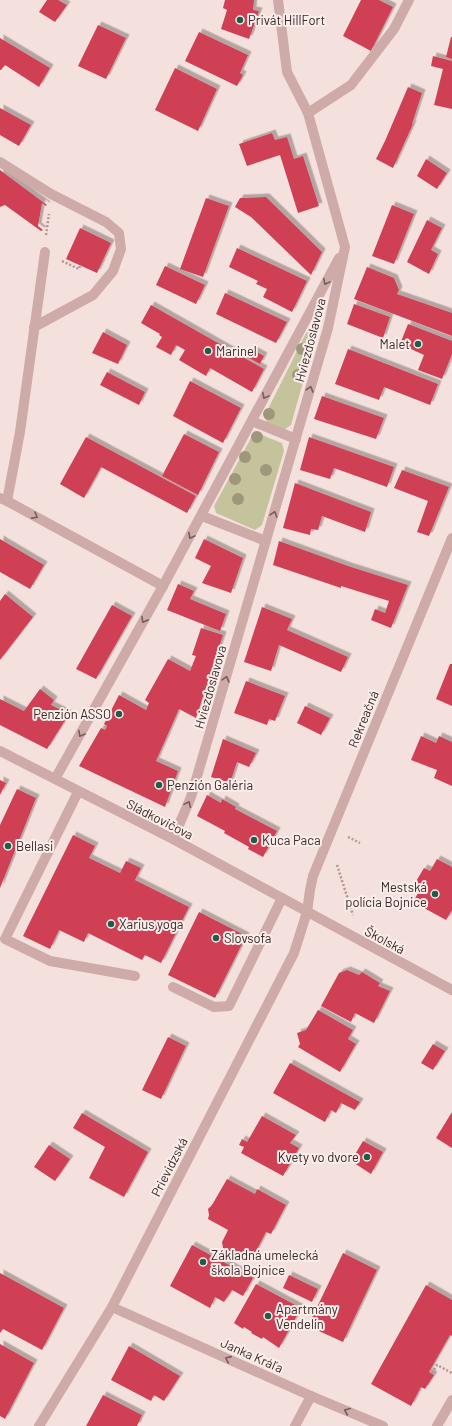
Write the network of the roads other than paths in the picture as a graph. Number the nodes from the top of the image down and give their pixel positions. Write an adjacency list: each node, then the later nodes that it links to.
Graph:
1 (278, 0): 3 (street, Hviezdoslavova)
2 (409, 0): 3 (street)
3 (308, 113): 5 (street, Hviezdoslavova)
4 (0, 162): 7 (street)
5 (345, 247): 8 (street, Hviezdoslavova, one-way to 8); 9 (street, Hviezdoslavova, one-way to 5)
6 (44, 252): 7 (street)
7 (34, 327): 10 (street)
8 (252, 422): 9 (street); 11 (street, Hviezdoslavova)
9 (296, 439): 13 (street, Hviezdoslavova, one-way to 9)
10 (3, 499): 14 (street, one-way to 14)
11 (202, 516): 13 (street); 14 (street, Hviezdoslavova, one-way to 14)
12 (452, 538): 20 (street, Rekreačná)
13 (266, 541): 18 (street, Hviezdoslavova, one-way to 13)
14 (164, 586): 16 (street, Hviezdoslavova, one-way to 16)
15 (0, 751): 16 (street, Sládkovičova)
16 (55, 779): 17 (street, Sládkovičova)
17 (78, 792): 18 (street, Sládkovičova); 21 (street)
18 (173, 839): 19 (street, Sládkovičova)
19 (282, 898): 20 (street, Sládkovičova); 23 (street)
20 (307, 912): 24 (street, Školská); 25 (street, Prievidzská)
21 (2, 938): 22 (street)
22 (135, 976)
23 (173, 987)
24 (452, 990)
25 (112, 1307): 26 (street, Janka Kráľa, one-way to 25); 28 (street, Prievidzská)
26 (311, 1396): 29 (street); 30 (street, Janka Kráľa, one-way to 26)
27 (452, 1400): 31 (street)
28 (38, 1426)
29 (294, 1426)
30 (383, 1426)
31 (437, 1426)

